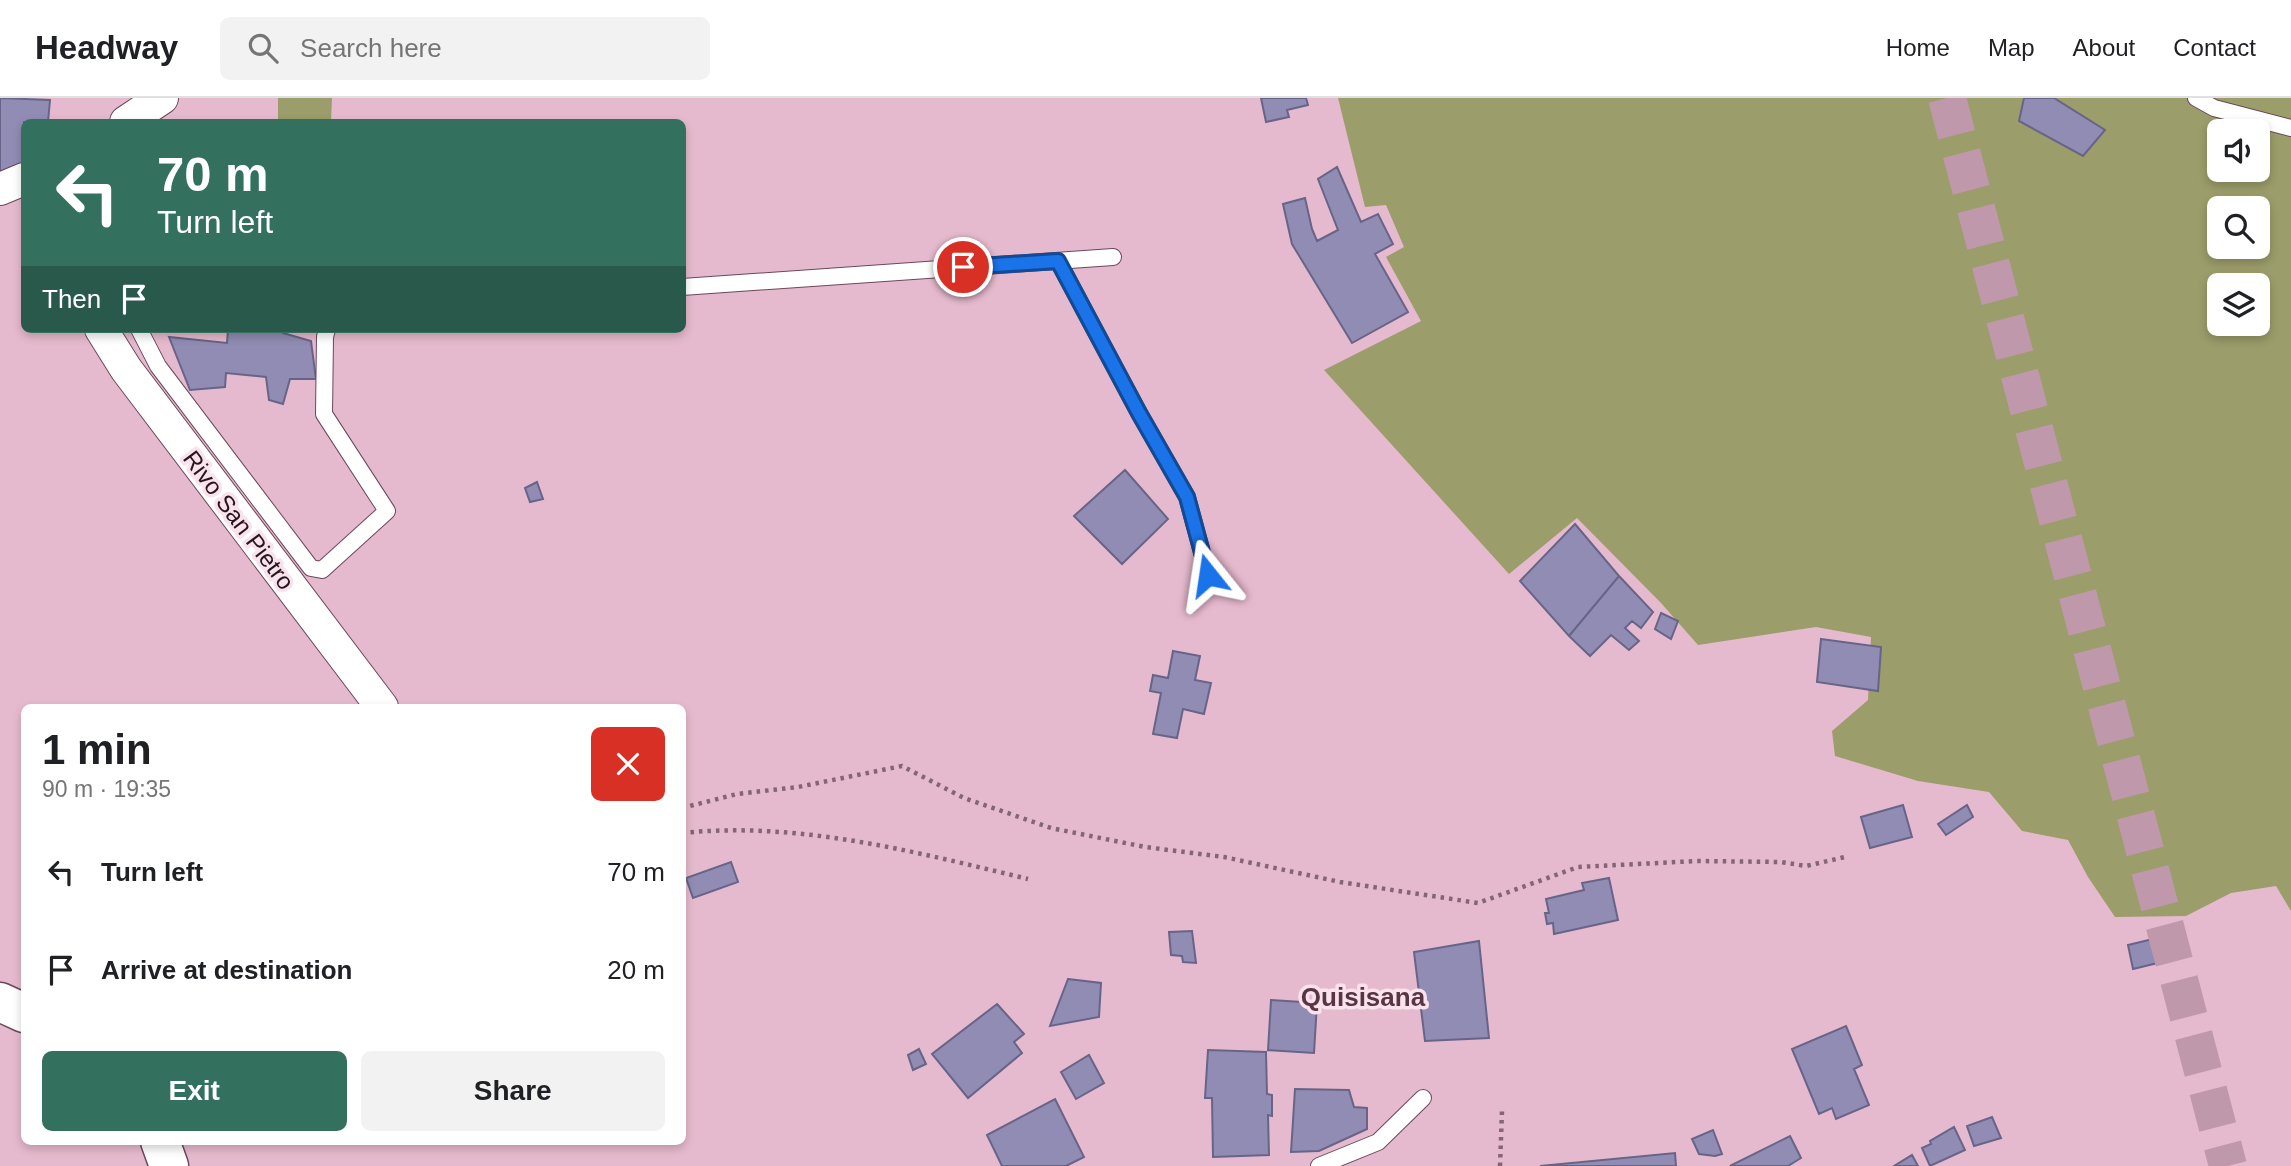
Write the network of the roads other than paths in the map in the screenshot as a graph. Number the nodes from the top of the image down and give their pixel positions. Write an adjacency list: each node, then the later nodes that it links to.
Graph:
1 (162, 98): 3 (street)
2 (2196, 98): 4 (lane)
3 (130, 119)
4 (2291, 128)
5 (21, 180): 6 (street)
6 (0, 189)
7 (1113, 257): 8 (lane)
8 (1058, 261): 9 (lane); 13 (lane)
9 (686, 287)
10 (104, 333): 14 (street, Rivo San Pietro)
11 (141, 333): 12 (lane)
12 (326, 333)
13 (1208, 575)
14 (380, 704)
15 (0, 1002): 16 (main road)
16 (21, 1012)
17 (1423, 1098): 20 (lane)
18 (161, 1145): 19 (main road)
19 (169, 1166)
20 (1319, 1166)

